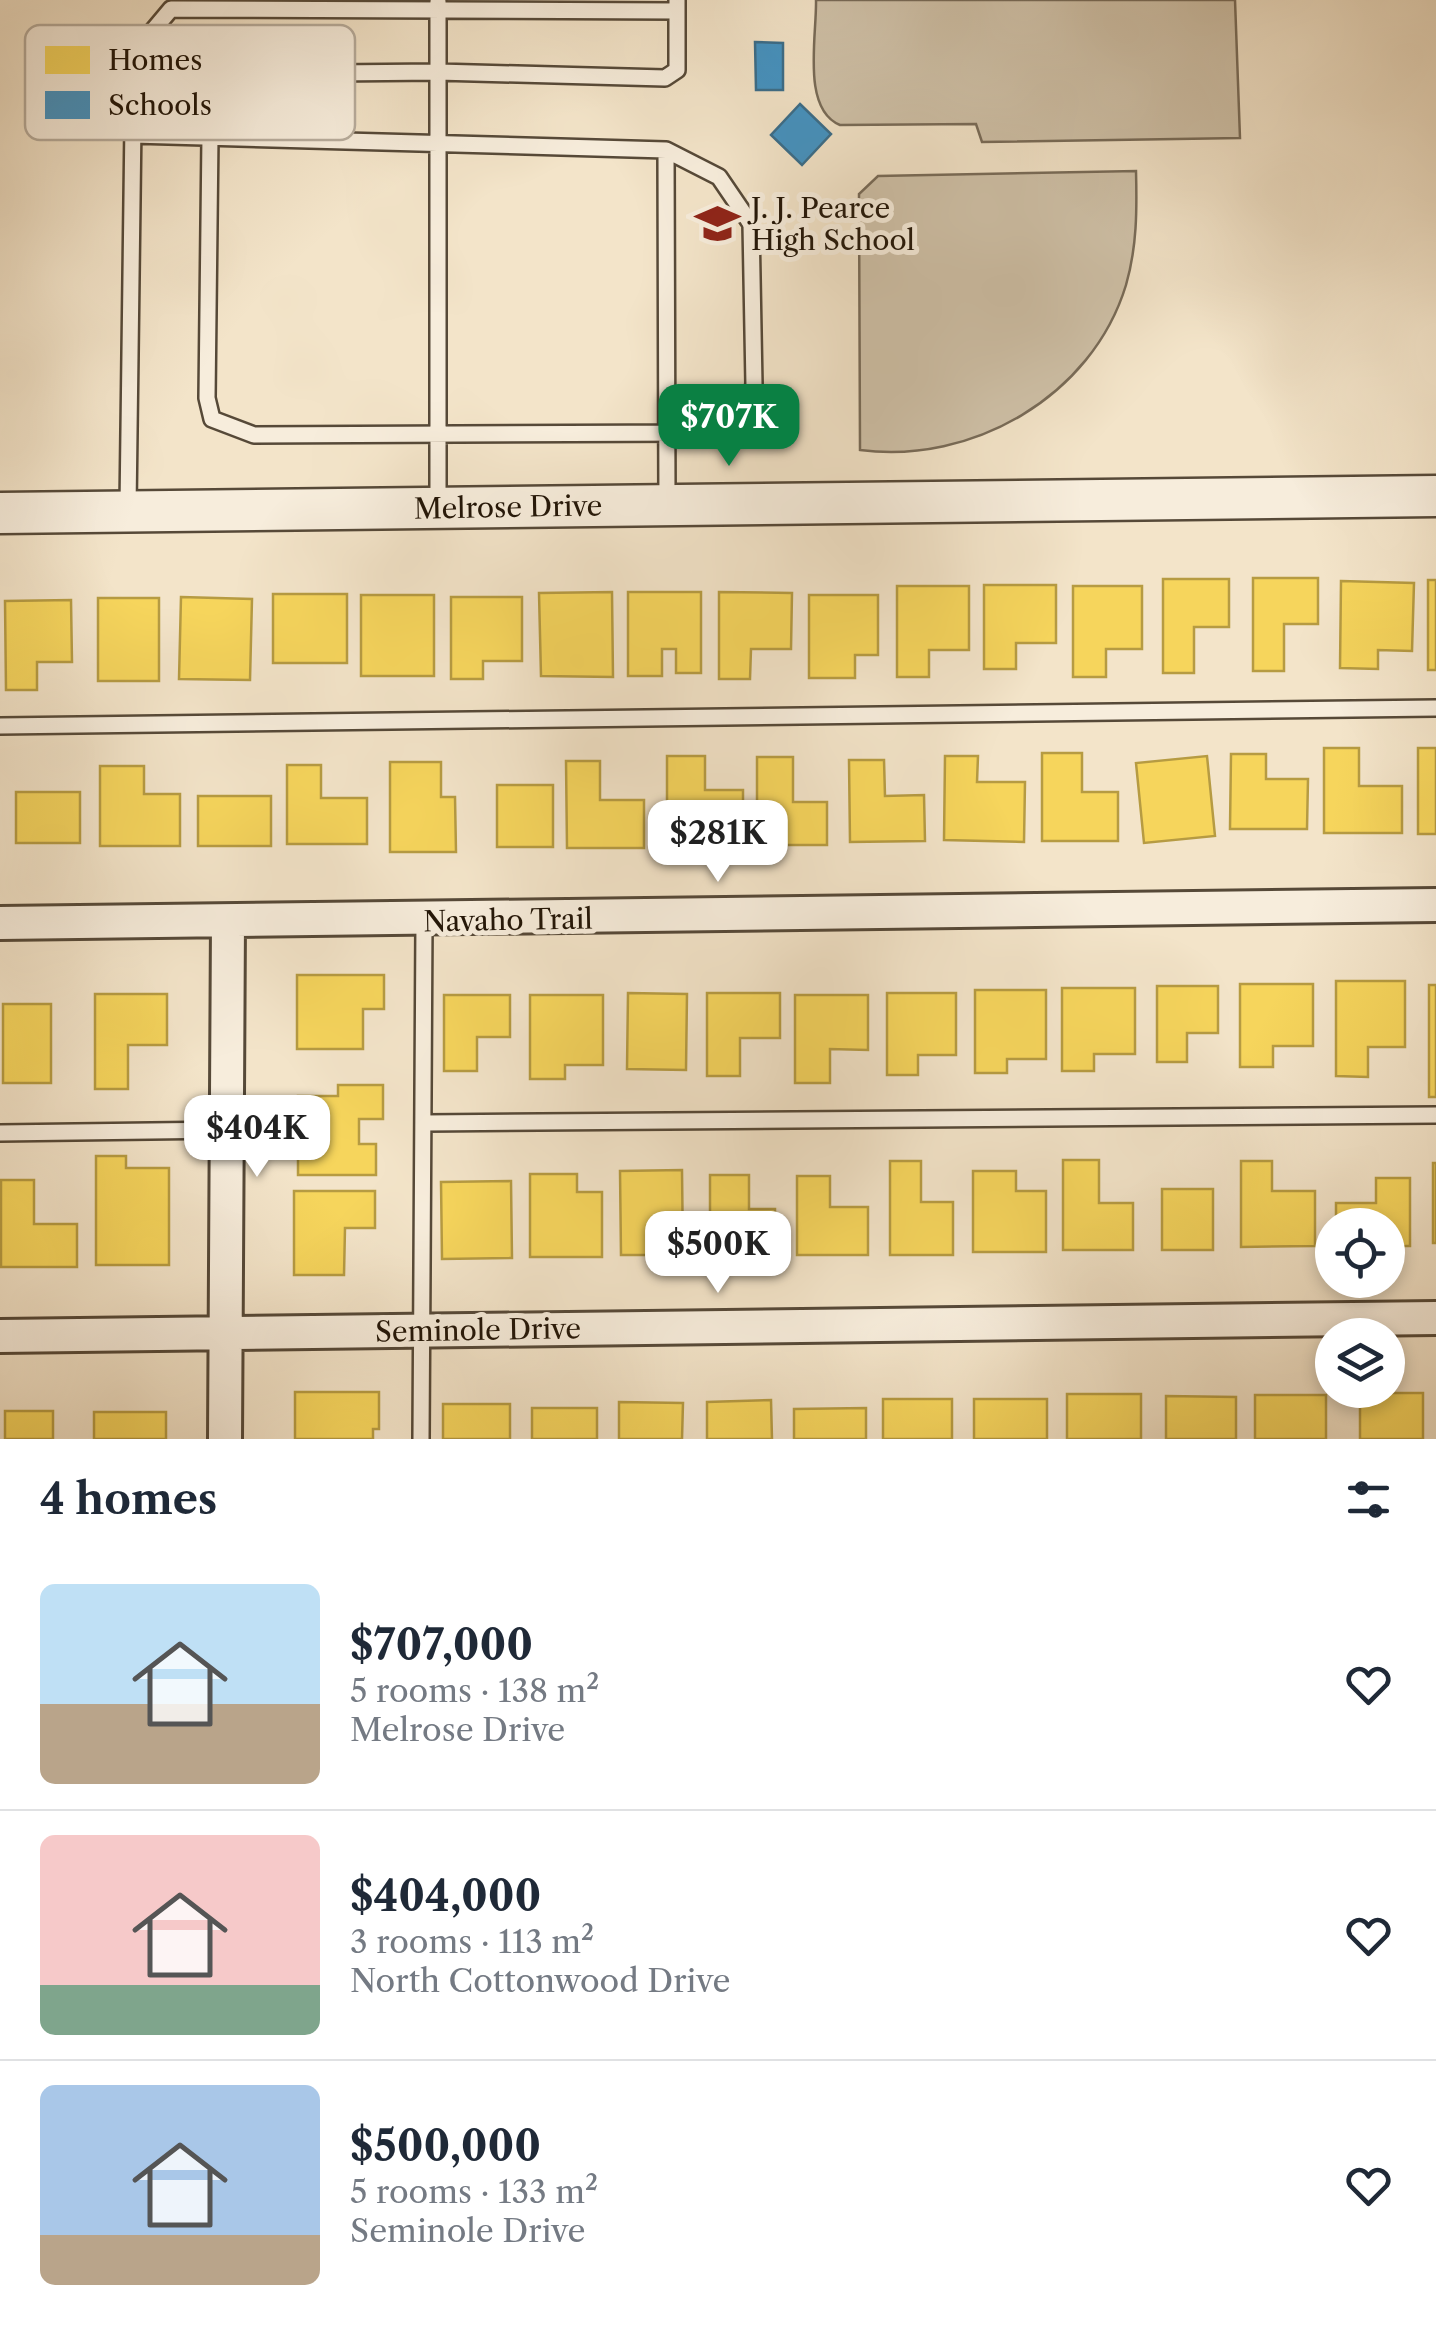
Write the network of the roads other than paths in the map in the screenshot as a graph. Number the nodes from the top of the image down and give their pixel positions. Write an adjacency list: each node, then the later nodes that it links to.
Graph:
1 (274, 4): 2 (lane); 4 (lane)
2 (438, 4): 3 (lane); 5 (lane)
3 (677, 5): 5 (lane)
4 (158, 25)
5 (438, 72): 6 (lane); 10 (lane)
6 (355, 73)
7 (132, 140): 17 (lane)
8 (210, 140): 12 (lane)
9 (324, 140): 10 (lane)
10 (438, 144): 11 (lane); 12 (lane)
11 (666, 150): 13 (lane); 13 (lane)
12 (439, 432): 13 (lane); 16 (lane)
13 (666, 432): 15 (lane)
14 (1436, 496): 15 (street, Melrose Drive)
15 (668, 505): 16 (street, Melrose Drive)
16 (438, 508): 17 (street, Melrose Drive)
17 (128, 512): 18 (street, Melrose Drive)
18 (0, 513)
19 (1436, 708): 20 (lane)
20 (0, 726)
21 (1436, 905): 23 (street, Navaho Trail)
22 (228, 921): 23 (street, Navaho Trail); 24 (street, Navaho Trail); 27 (street)
23 (424, 921): 26 (lane)
24 (0, 923)
25 (1436, 1114): 26 (lane)
26 (426, 1124): 30 (lane)
27 (226, 1130): 28 (lane); 31 (street)
28 (0, 1132)
29 (1436, 1318): 30 (street, Seminole Drive)
30 (420, 1332): 31 (street, Seminole Drive); 34 (lane)
31 (226, 1333): 32 (street, Seminole Drive); 33 (street)
32 (0, 1336)
33 (226, 1439)
34 (421, 1439)

